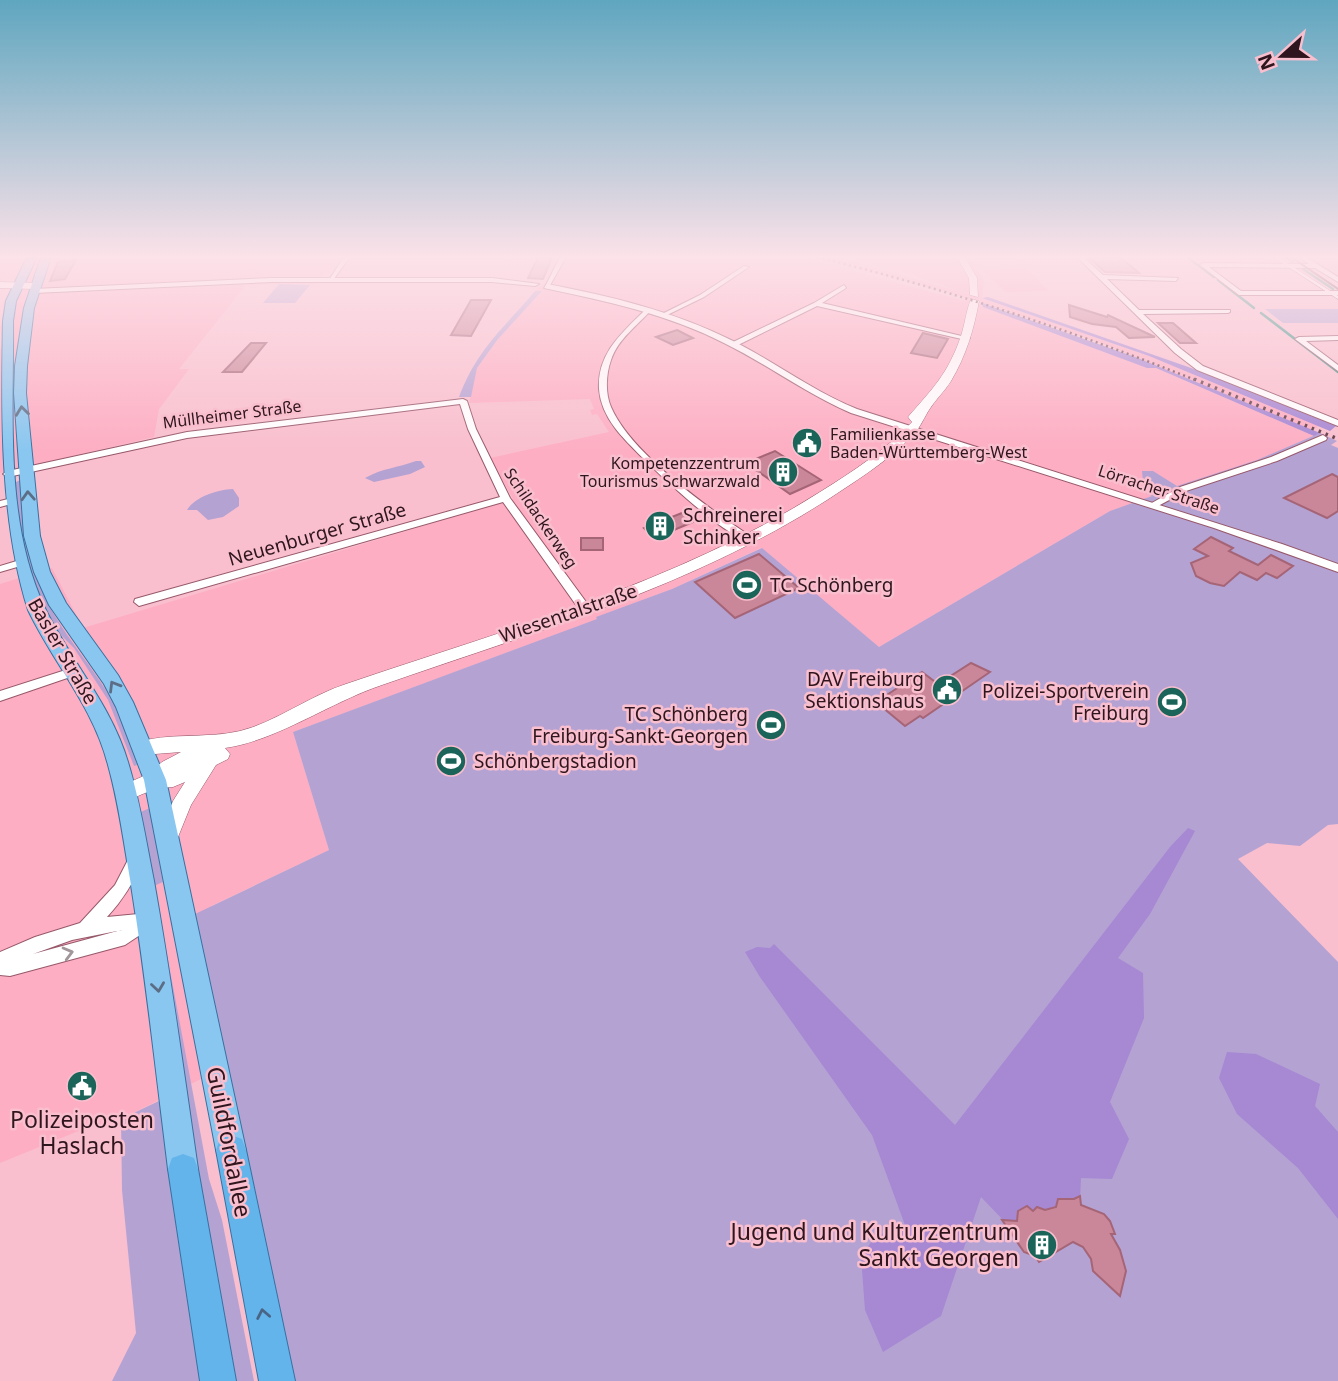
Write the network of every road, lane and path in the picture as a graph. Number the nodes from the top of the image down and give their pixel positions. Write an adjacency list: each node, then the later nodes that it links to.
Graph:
1 (5, 321): 12 (main road, Basler Straße)
2 (27, 321): 20 (main road, Basler Straße, one-way to 2)
3 (638, 321): 25 (street)
4 (679, 321): 11 (street, Lörracher Straße)
5 (780, 321): 11 (street)
6 (893, 321): 9 (street)
7 (969, 321): 9 (main road, Wiesentalstraße)
8 (1148, 321): 13 (street)
9 (966, 338): 18 (main road, Wiesentalstraße)
10 (1338, 338): 14 (street)
11 (733, 344): 18 (street, Lörracher Straße)
12 (4, 351): 16 (main road, Basler Straße)
13 (1192, 362): 17 (street)
14 (1338, 369)
15 (463, 401): 20 (street, Müllheimer Straße); 22 (street, Schildackerweg)
16 (3, 410): 21 (main road, Basler Straße)
17 (1338, 423)
18 (905, 430): 24 (street, Lörracher Straße); 25 (main road, Wiesentalstraße)
19 (1323, 438): 24 (street)
20 (27, 469): 21 (street, Müllheimer Straße); 33 (main road, Basler Straße, one-way to 20)
21 (8, 474): 23 (main road, Basler Straße)
22 (505, 498): 29 (street, Neuenburger Straße); 30 (street, Schildackerweg)
23 (4, 503): 26 (main road, Basler Straße)
24 (1155, 504): 27 (street, Lörracher Straße)
25 (749, 540): 30 (main road, Wiesentalstraße)
26 (20, 563): 28 (street); 31 (main road, Basler Straße)
27 (1338, 568)
28 (0, 569)
29 (139, 603)
30 (585, 609): 34 (main road, Wiesentalstraße)
31 (75, 671): 32 (street); 36 (main road, Basler Straße)
32 (0, 696)
33 (142, 748): 34 (main road); 35 (main road, Basler Straße)
34 (218, 750): 35 (main road, Wiesentalstraße); 37 (main road)
35 (155, 780): 36 (main road, Wiesentalstraße); 37 (main road, Basler Straße)
36 (126, 793): 38 (main road, Basler Straße)
37 (169, 836): 39 (main road, Basler Straße)
38 (137, 854): 40 (main road, Basler Straße); 41 (street)
39 (183, 904): 40 (main road); 44 (main road, Guildfordallee)
40 (149, 920): 41 (street); 43 (street, one-way to 40); 45 (main road, one-way to 45)
41 (83, 931): 42 (street)
42 (0, 960)
43 (0, 967)
44 (230, 1150): 47 (highway, Guildfordallee, one-way to 44)
45 (183, 1169): 46 (highway)
46 (218, 1381)
47 (276, 1381)

